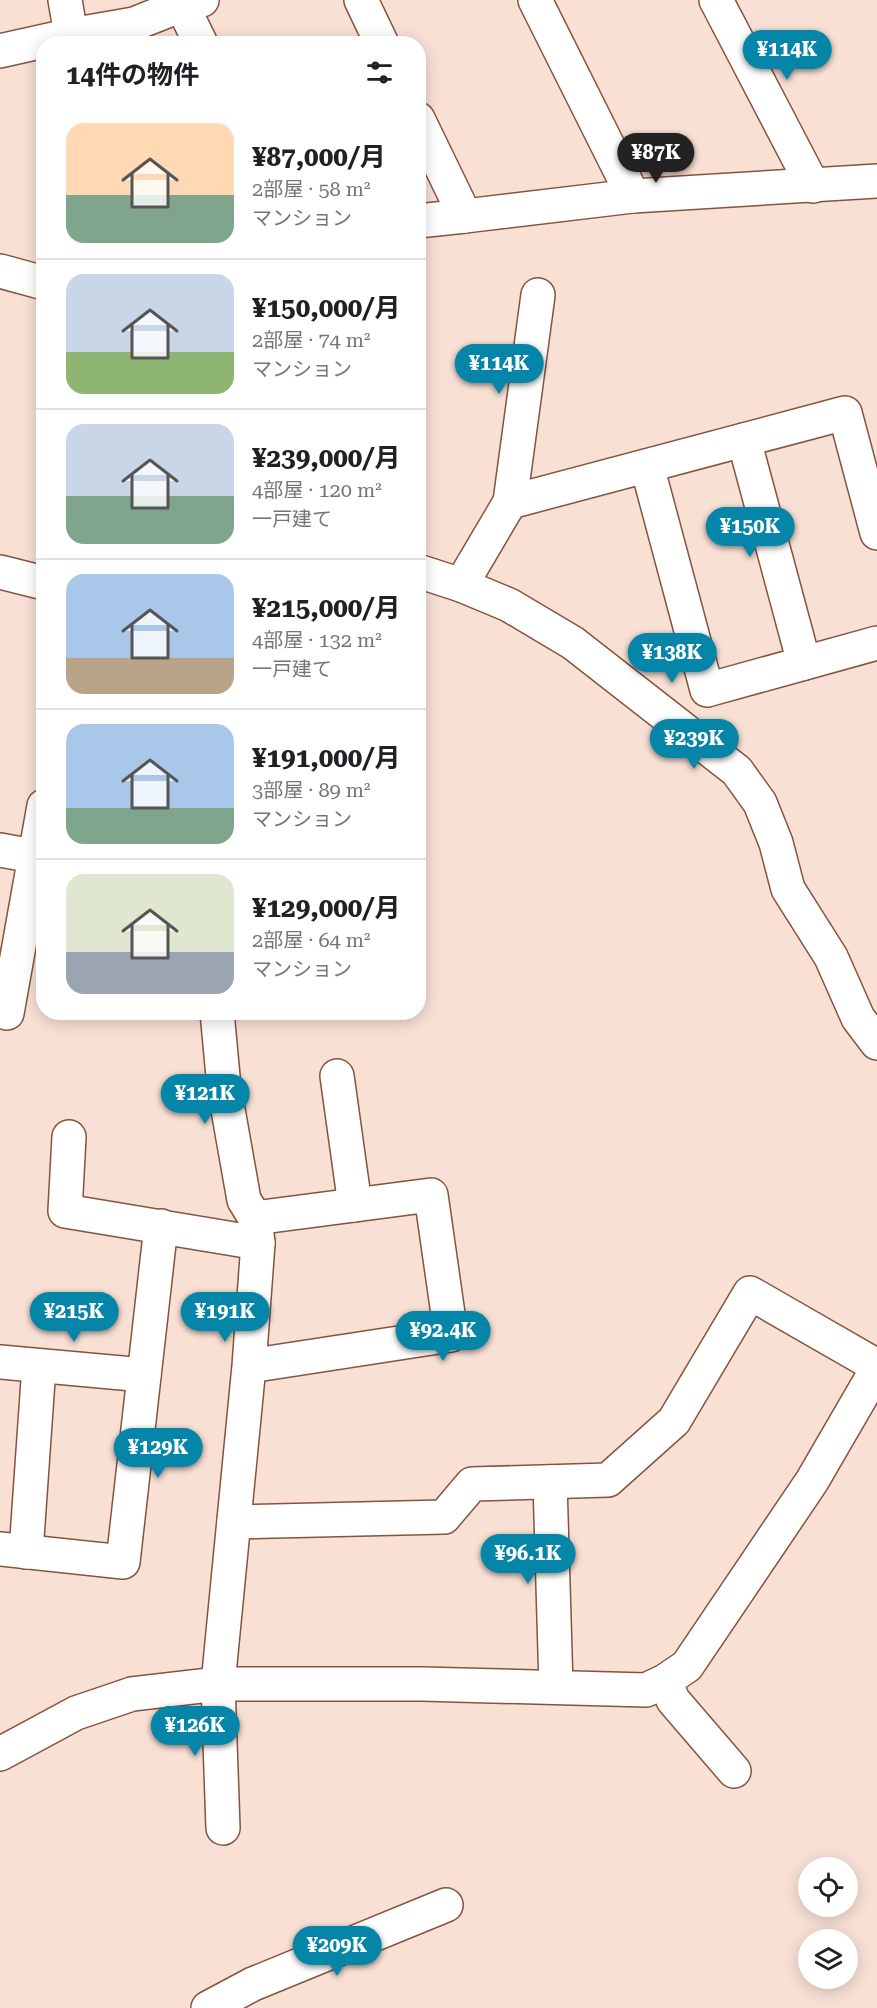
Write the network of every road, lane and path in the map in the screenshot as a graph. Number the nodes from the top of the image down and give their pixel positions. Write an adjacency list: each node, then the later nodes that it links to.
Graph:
1 (65, 0): 7 (street)
2 (361, 0): 10 (street)
3 (536, 0): 16 (street)
4 (716, 0): 15 (street)
5 (192, 3): 6 (street); 9 (street)
6 (135, 34): 7 (street)
7 (71, 35): 8 (street)
8 (67, 36)
9 (199, 36)
10 (378, 36)
11 (36, 43): 12 (street)
12 (0, 51)
13 (426, 136): 17 (street)
14 (877, 181): 15 (street)
15 (813, 186): 16 (street)
16 (633, 196): 17 (street)
17 (465, 216): 18 (street)
18 (426, 220)
19 (0, 272): 20 (street)
20 (36, 281)
21 (538, 295): 24 (street)
22 (744, 440): 23 (street); 25 (street); 31 (street)
23 (647, 466): 24 (street); 32 (street)
24 (510, 502): 29 (street)
25 (876, 526)
26 (0, 572): 28 (street)
27 (426, 574): 29 (street)
28 (36, 581)
29 (461, 585): 33 (street)
30 (877, 643): 31 (street)
31 (804, 663): 32 (street)
32 (707, 690): 33 (street)
33 (675, 724): 40 (street)
34 (0, 850): 35 (street)
35 (36, 856)
36 (36, 892): 37 (street)
37 (32, 939): 38 (street)
38 (7, 1013)
39 (218, 1020): 45 (street)
40 (877, 1042)
41 (337, 1076): 43 (street)
42 (69, 1137): 44 (street)
43 (355, 1205): 45 (street); 48 (street)
44 (161, 1226): 45 (street); 50 (street)
45 (256, 1230): 48 (street)
46 (0, 1362): 47 (street)
47 (39, 1366): 50 (street); 53 (street)
48 (249, 1366): 52 (street)
49 (877, 1368): 51 (street); 54 (street)
50 (144, 1375): 53 (street)
51 (550, 1482): 52 (street); 56 (street)
52 (234, 1522): 55 (street)
53 (13, 1551)
54 (664, 1681): 56 (street); 58 (street)
55 (218, 1684): 56 (street); 57 (street); 59 (street)
56 (556, 1687)
57 (0, 1754)
58 (734, 1771)
59 (223, 1828)
60 (446, 1905): 61 (street)
61 (208, 2008)

